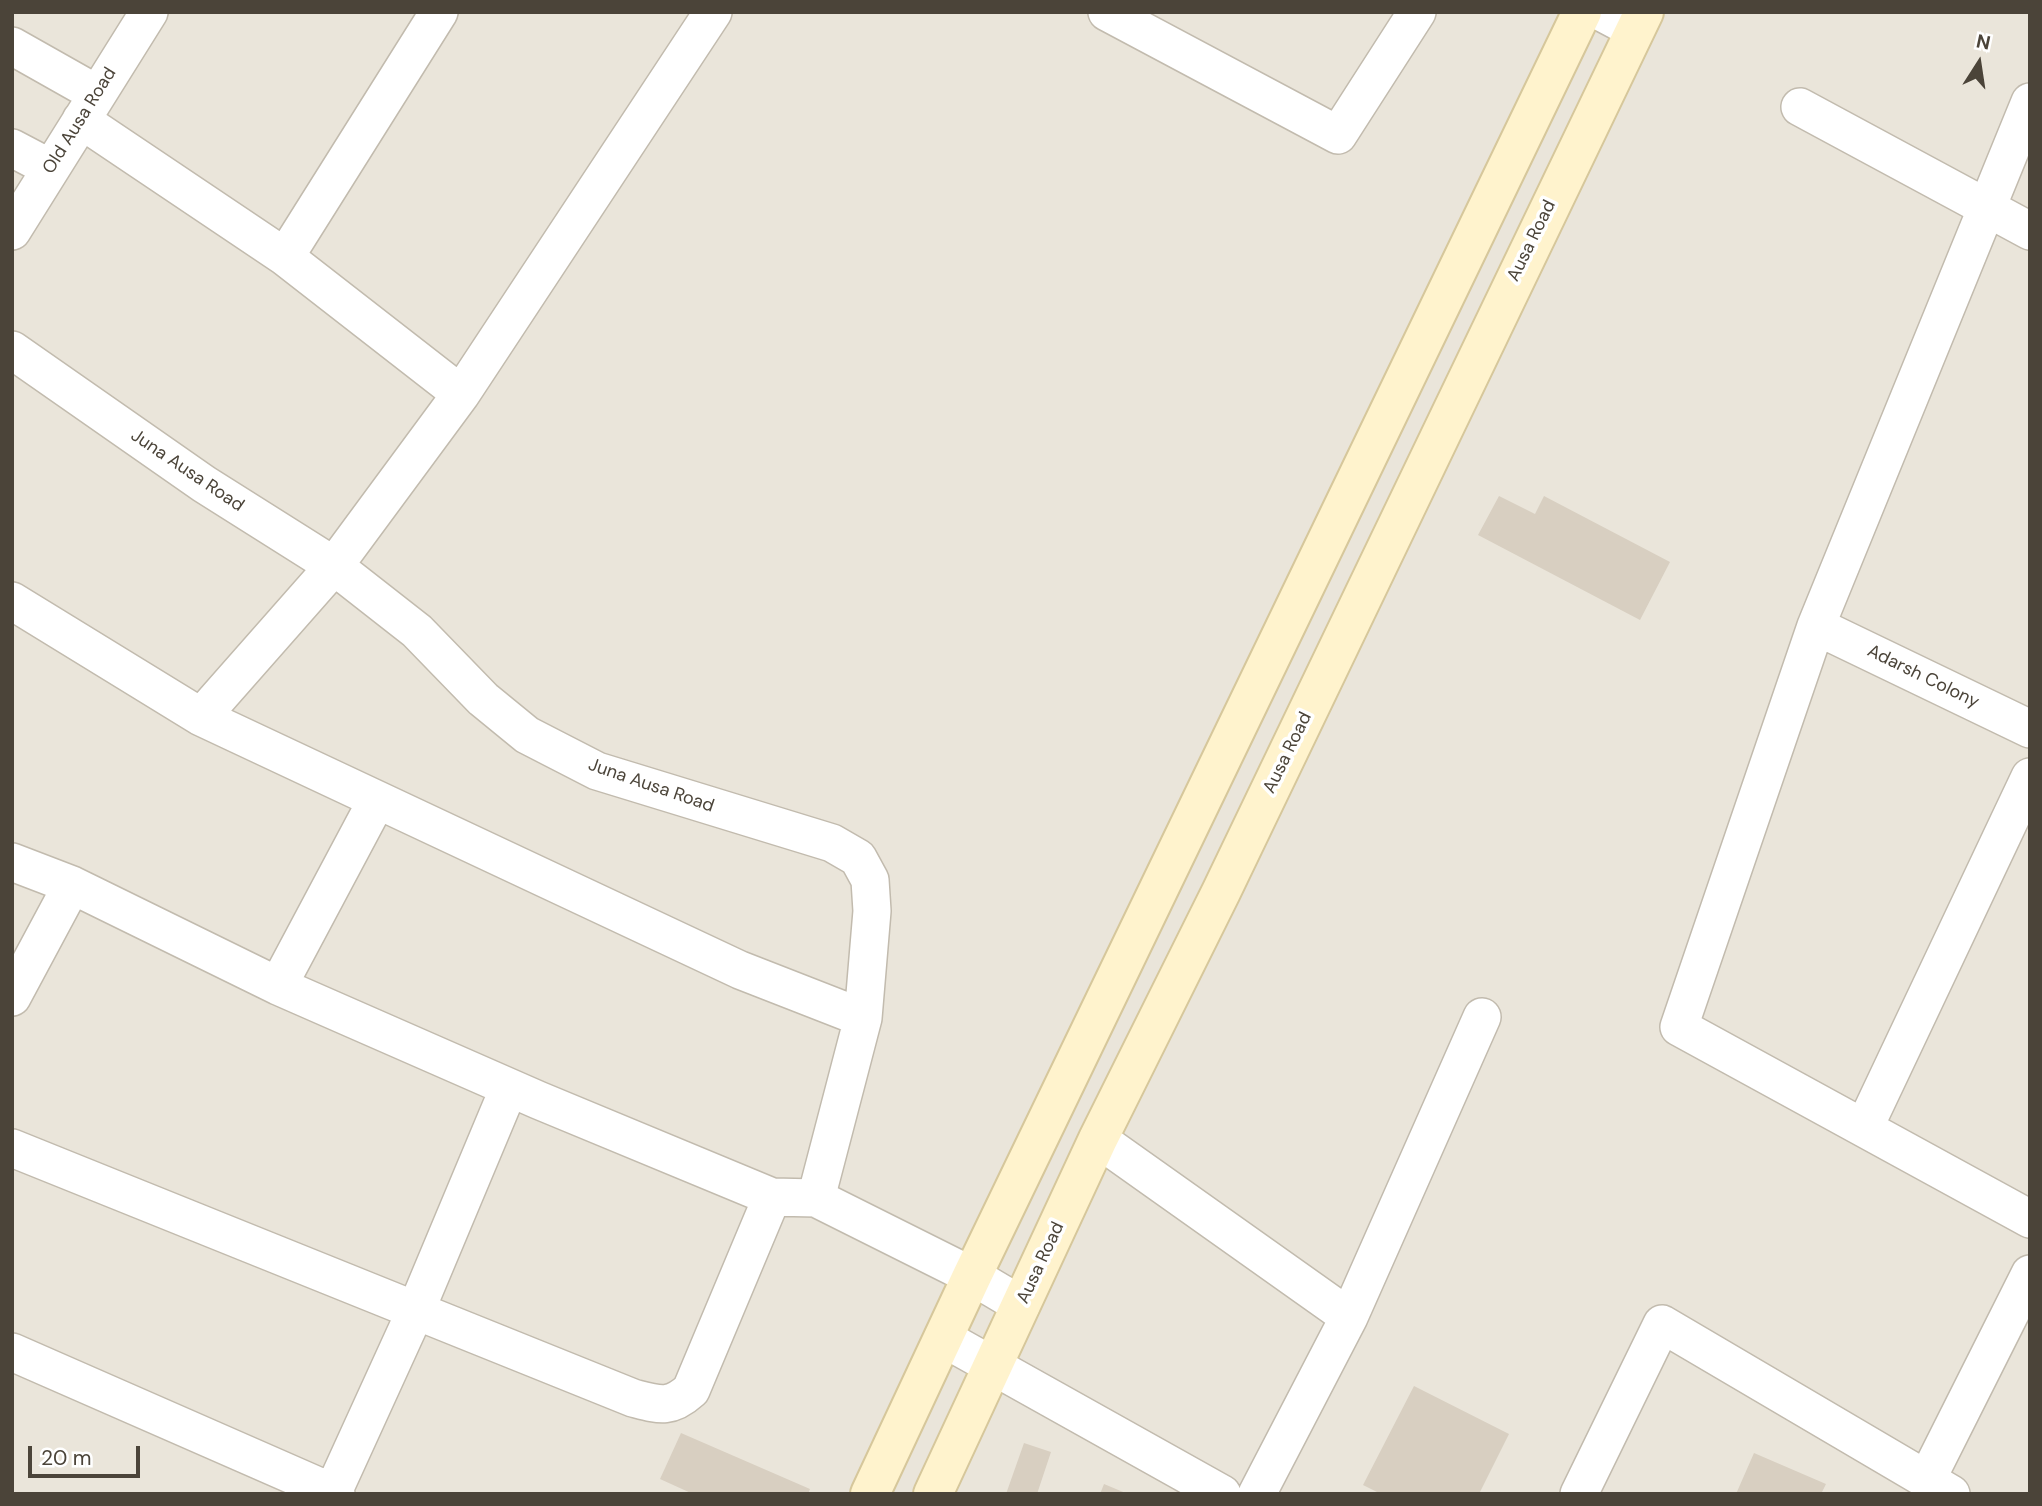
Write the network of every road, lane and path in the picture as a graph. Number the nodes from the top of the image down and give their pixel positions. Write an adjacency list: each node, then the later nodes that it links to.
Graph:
1 (149, 12): 11 (street, Old Ausa Road)
2 (439, 12): 18 (street)
3 (713, 12): 20 (street)
4 (1417, 12): 7 (street)
5 (1582, 12): 42 (main road)
6 (1601, 12): 8 (street)
7 (1118, 15)
8 (1640, 21): 36 (main road, Ausa Road)
9 (12, 46): 11 (street)
10 (2030, 102): 15 (street)
11 (89, 107): 14 (street, Old Ausa Road); 18 (street)
12 (1800, 107): 15 (street)
13 (12, 148): 14 (street)
14 (50, 169): 16 (street, Old Ausa Road)
15 (1985, 209): 17 (street); 23 (street)
16 (12, 231)
17 (2030, 231)
18 (285, 257): 20 (street)
19 (12, 350): 21 (street, Juna Ausa Road)
20 (461, 394): 21 (street)
21 (334, 566): 24 (street); 33 (street, Juna Ausa Road)
22 (12, 601): 24 (street)
23 (1816, 625): 25 (street, Adarsh Colony); 35 (street)
24 (201, 718): 27 (street)
25 (2030, 729)
26 (2030, 778): 35 (street)
27 (377, 800): 30 (street); 33 (street)
28 (12, 862): 29 (street)
29 (72, 885): 30 (street); 31 (street)
30 (278, 986): 34 (street)
31 (12, 998)
32 (1482, 1017): 45 (street)
33 (863, 1018): 39 (street, Juna Ausa Road)
34 (509, 1088): 38 (street); 44 (street)
35 (1864, 1128): 40 (street)
36 (1098, 1139): 43 (main road, Ausa Road); 45 (street)
37 (12, 1148): 44 (street)
38 (772, 1196): 39 (street); 44 (street)
39 (816, 1198): 42 (street)
40 (2030, 1219)
41 (2030, 1274): 49 (street)
42 (972, 1276): 43 (street); 46 (main road)
43 (1021, 1305): 48 (main road, Ausa Road)
44 (416, 1310): 50 (street)
45 (1349, 1317): 54 (street)
46 (943, 1338): 48 (street); 51 (main road)
47 (12, 1352): 50 (street)
48 (992, 1367): 52 (main road, Ausa Road); 53 (street)
49 (1939, 1487): 55 (street)
50 (335, 1493)
51 (870, 1494)
52 (933, 1494)
53 (1222, 1494)
54 (1257, 1494)
55 (1579, 1494)

